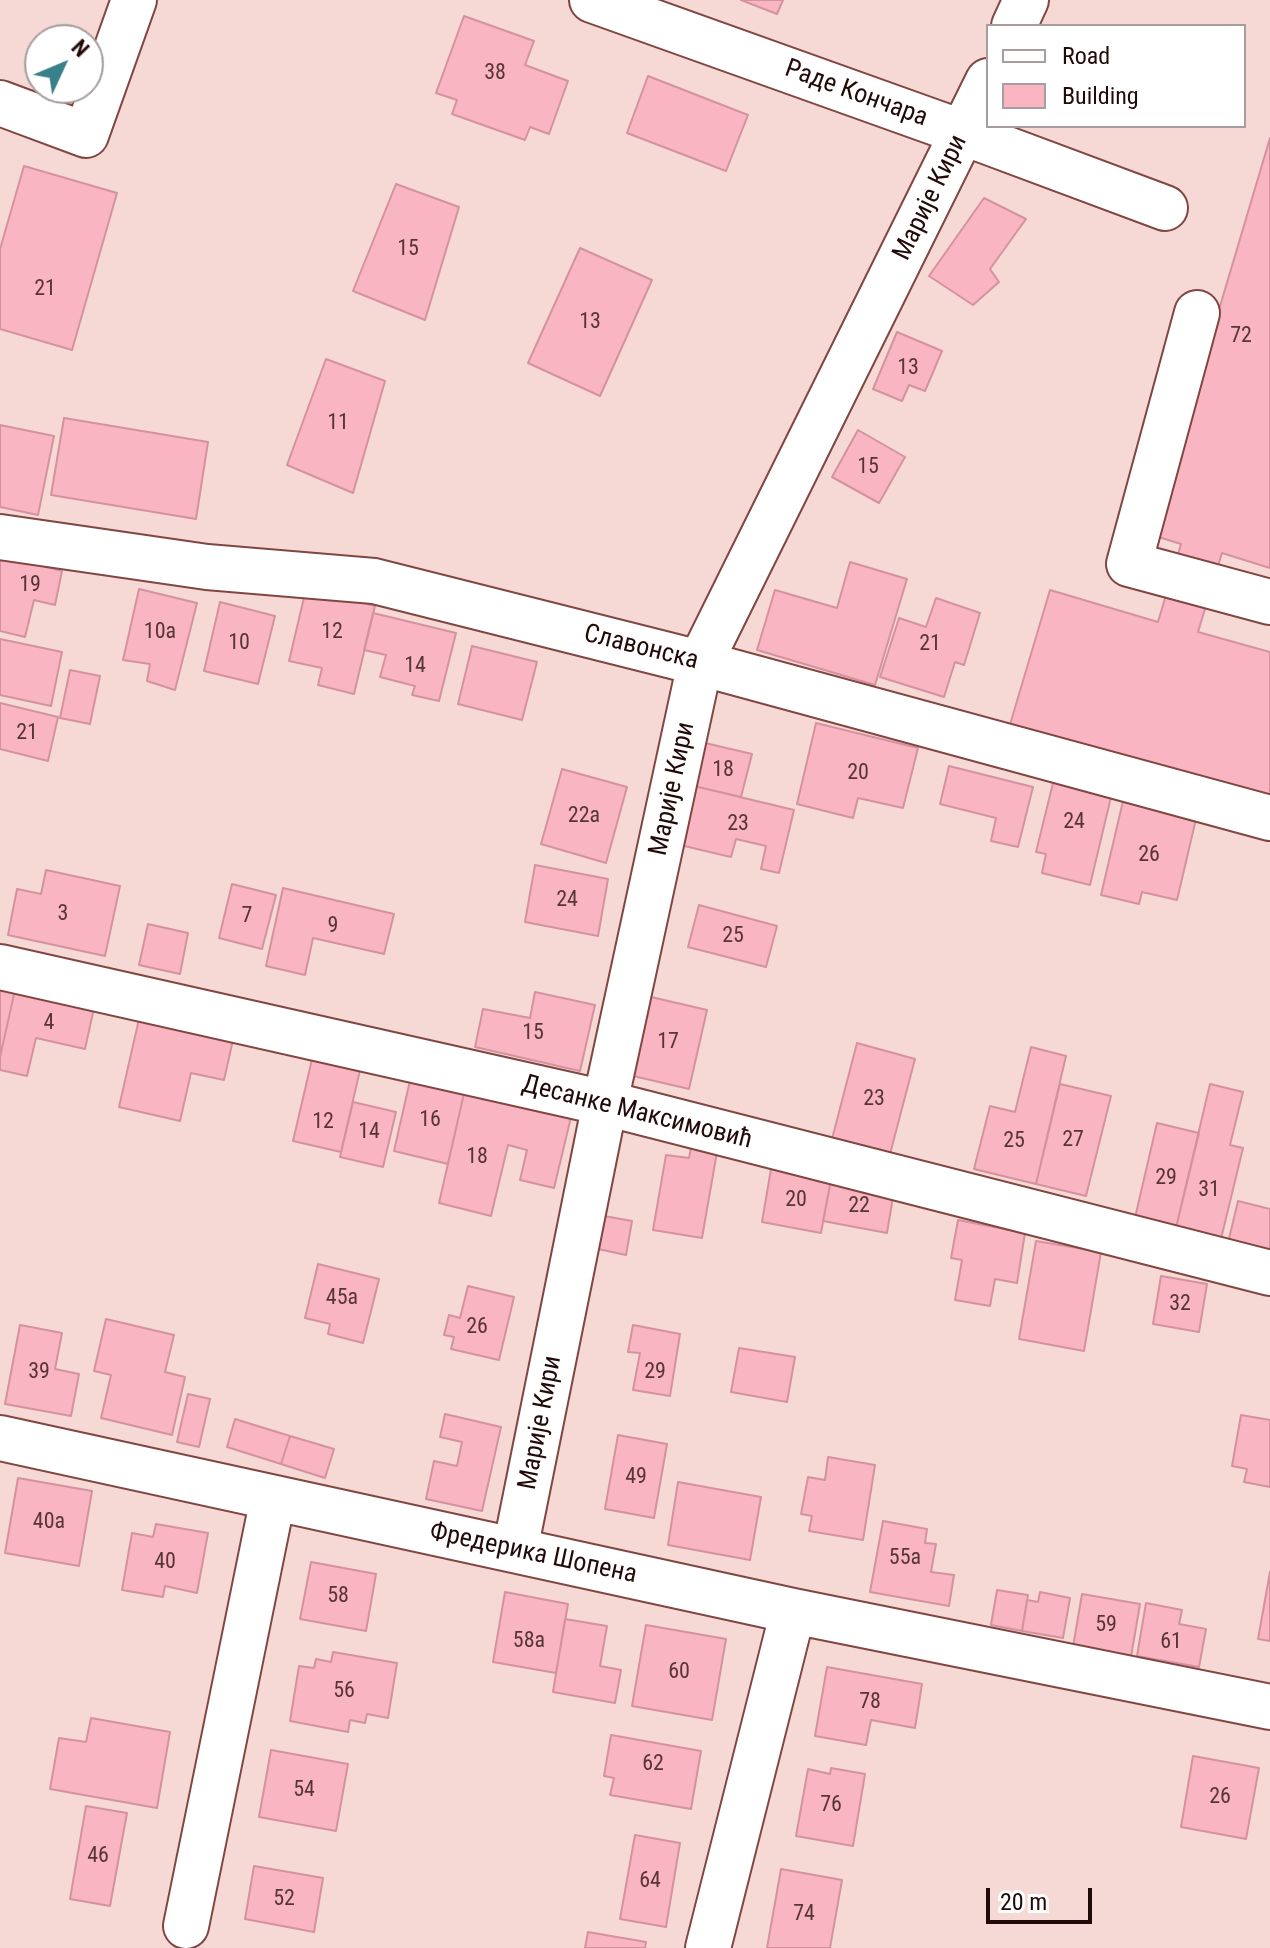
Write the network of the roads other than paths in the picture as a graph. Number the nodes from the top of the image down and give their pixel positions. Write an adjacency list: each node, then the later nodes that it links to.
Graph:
1 (134, 0): 6 (street)
2 (592, 0): 7 (street, Раде Кончара)
3 (1026, 0): 4 (street)
4 (1015, 24)
5 (986, 85): 7 (street, Марије Кири)
6 (0, 103)
7 (964, 133): 8 (street, Раде Кончара); 12 (street, Марије Кири)
8 (1165, 208)
9 (1197, 313): 11 (street)
10 (0, 537): 12 (street, Славонска)
11 (1270, 602)
12 (700, 663): 13 (street, Славонска); 15 (street, Марије Кири)
13 (1270, 818)
14 (0, 967): 15 (street, Десанке Максимовић)
15 (605, 1103): 16 (street, Десанке Максимовић); 19 (street, Марије Кири)
16 (1270, 1273)
17 (0, 1438): 18 (street, Фредерика Шопена)
18 (273, 1498): 19 (street, Фредерика Шопена); 22 (street)
19 (515, 1550): 20 (street, Фредерика Шопена)
20 (793, 1611): 21 (street, Фредерика Шопена); 23 (street)
21 (1270, 1707)
22 (186, 1926)
23 (708, 1948)

